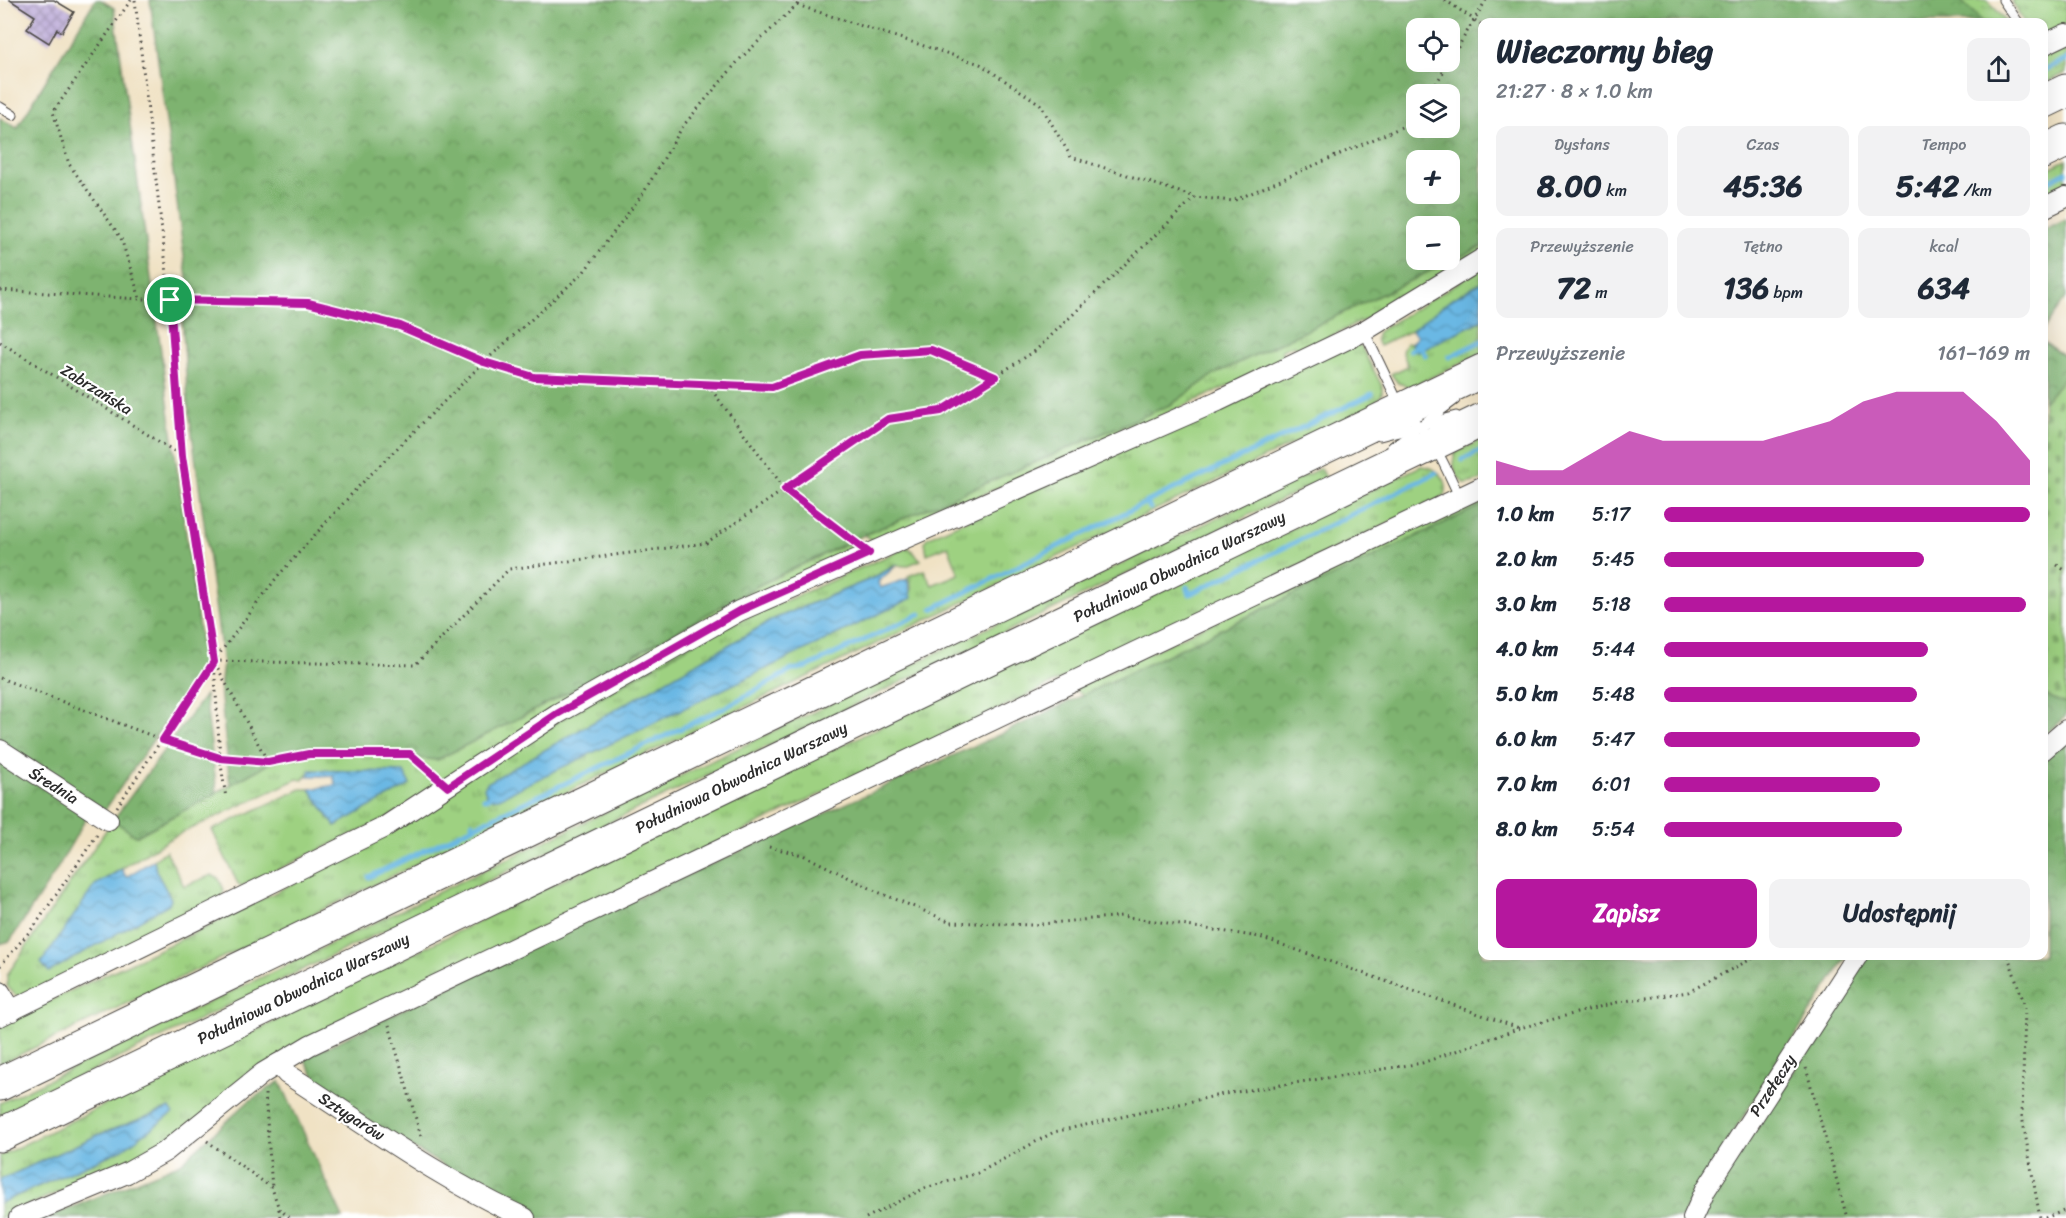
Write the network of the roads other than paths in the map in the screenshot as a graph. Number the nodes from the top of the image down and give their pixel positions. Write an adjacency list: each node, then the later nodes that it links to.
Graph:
1 (2003, 0): 2 (lane)
2 (2015, 18)
3 (2066, 34): 4 (street)
4 (2048, 43)
5 (2066, 91): 6 (highway)
6 (2048, 100)
7 (0, 107): 8 (lane)
8 (13, 115)
9 (2066, 141): 10 (highway)
10 (2048, 150)
11 (2066, 197): 12 (street)
12 (2048, 206)
13 (1478, 261): 14 (street)
14 (1364, 331): 18 (lane); 30 (street)
15 (1478, 374): 18 (highway, Południowa Obwodnica Warszawy)
16 (1478, 382): 18 (lane)
17 (1472, 416): 18 (highway, Południowa Obwodnica Warszawy)
18 (1419, 426): 19 (lane); 22 (highway, Południowa Obwodnica Warszawy); 23 (lane); 32 (highway, Południowa Obwodnica Warszawy)
19 (1386, 452)
20 (1377, 459): 22 (lane)
21 (1478, 489): 23 (street)
22 (1333, 492): 33 (highway, Południowa Obwodnica Warszawy)
23 (1460, 498): 31 (street)
24 (2066, 730): 25 (street)
25 (2048, 746)
26 (0, 750): 27 (street, Średnia)
27 (108, 819)
28 (1854, 960): 36 (street, Przełęczy)
29 (0, 992): 30 (street)
30 (6, 1013)
31 (271, 1069): 34 (street); 35 (street, Sztygarów)
32 (0, 1084)
33 (0, 1135)
34 (19, 1218)
35 (525, 1218)
36 (1693, 1218)

